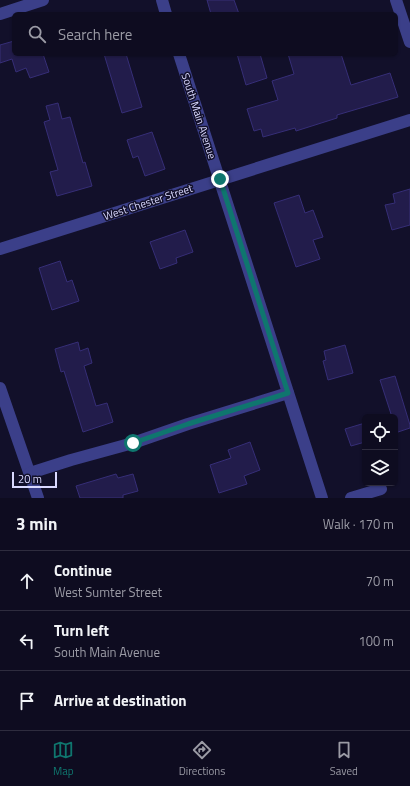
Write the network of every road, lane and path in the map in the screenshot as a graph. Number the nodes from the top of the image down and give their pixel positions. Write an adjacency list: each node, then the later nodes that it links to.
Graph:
1 (43, 0): 5 (street)
2 (162, 0): 4 (street)
3 (396, 0): 6 (street)
4 (165, 12)
5 (0, 14)
6 (410, 42)
7 (180, 56): 9 (street, South Main Avenue)
8 (410, 120): 9 (street, West Chester Street)
9 (220, 179): 10 (street, West Chester Street); 12 (street, South Main Avenue)
10 (0, 249)
11 (0, 388): 13 (street)
12 (288, 393): 13 (street); 16 (street, South Main Avenue)
13 (30, 473): 15 (street)
14 (381, 489): 17 (street)
15 (38, 498)
16 (322, 498)
17 (351, 498)

